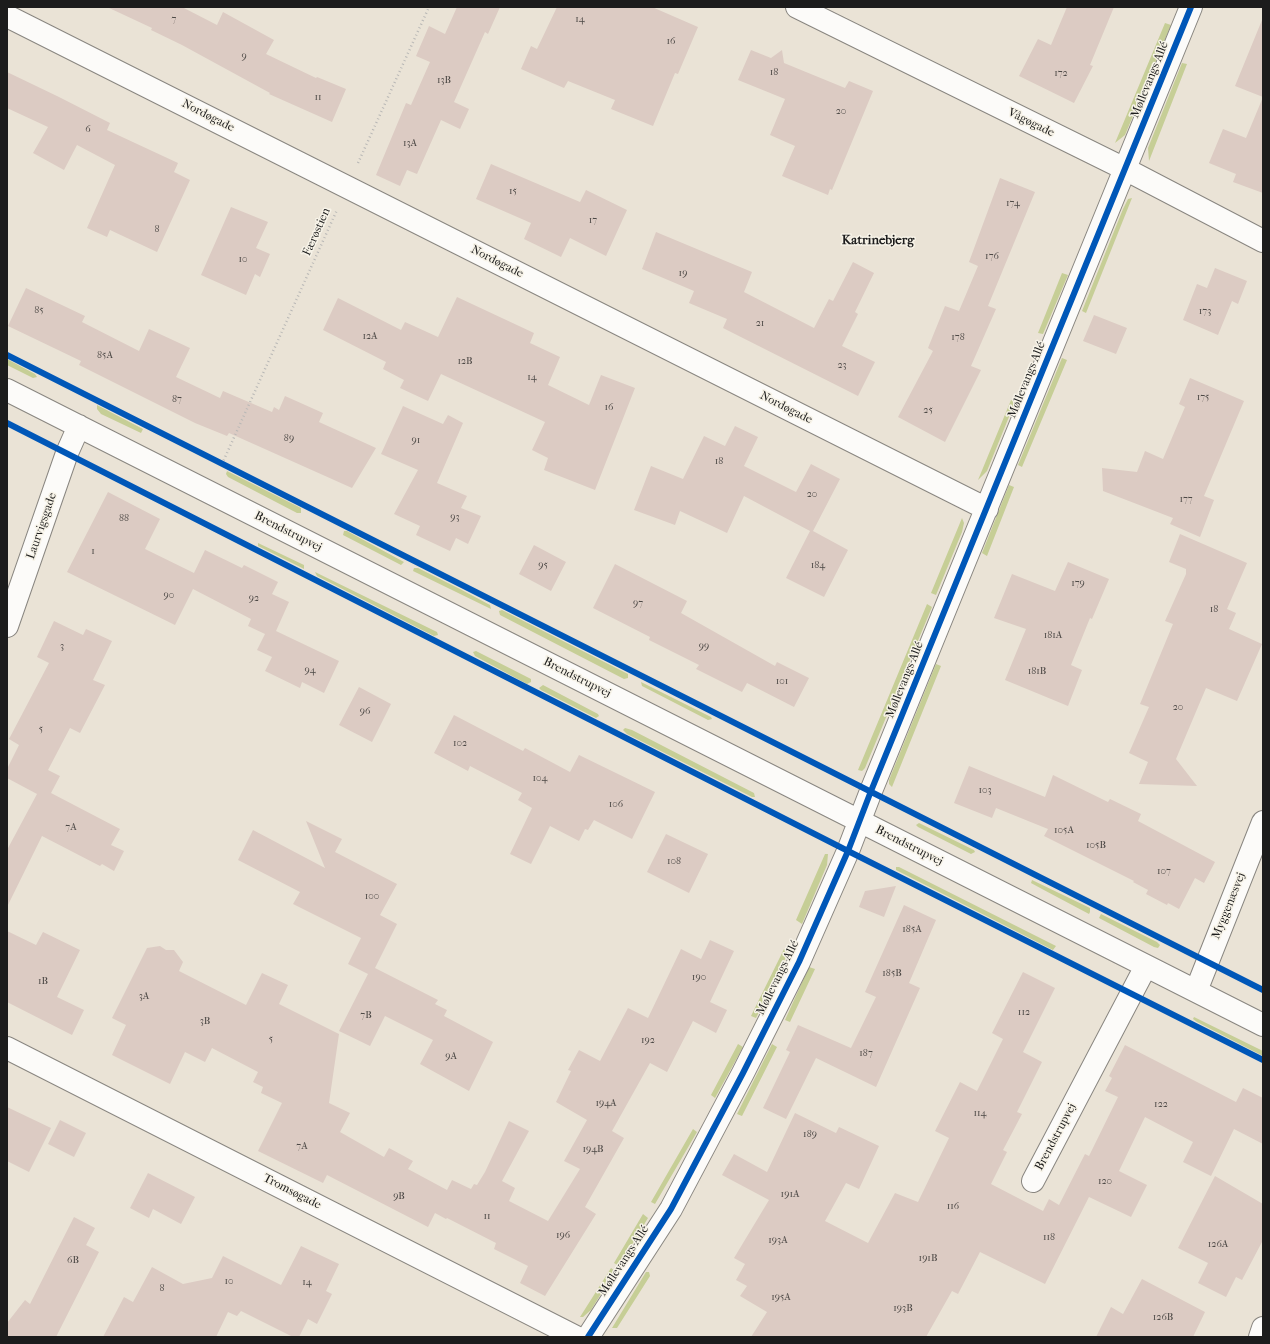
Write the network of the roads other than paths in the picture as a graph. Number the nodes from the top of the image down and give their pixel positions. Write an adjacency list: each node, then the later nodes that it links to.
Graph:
1 (798, 7): 4 (street, Vågøgade)
2 (1191, 7): 4 (street, Møllevangs Allé)
3 (7, 16): 8 (street, Nordøgade)
4 (1125, 169): 5 (street, Vågøgade); 8 (street, Møllevangs Allé)
5 (1263, 241)
6 (7, 390): 7 (street, Brendstrupvej)
7 (79, 426): 9 (street, Laurvigsgade); 10 (street, Brendstrupvej)
8 (987, 509): 10 (street, Møllevangs Allé)
9 (7, 626)
10 (860, 821): 12 (street, Brendstrupvej); 19 (street, Møllevangs Allé)
11 (1263, 822): 13 (street, Myggenæsvej)
12 (1146, 966): 13 (street, Brendstrupvej); 16 (street, Brendstrupvej)
13 (1196, 991): 14 (street, Brendstrupvej)
14 (1263, 1025)
15 (7, 1048): 18 (street, Tromsøgade)
16 (1033, 1181)
17 (1263, 1328): 20 (street)
18 (576, 1337)
19 (588, 1337)
20 (1260, 1337)

